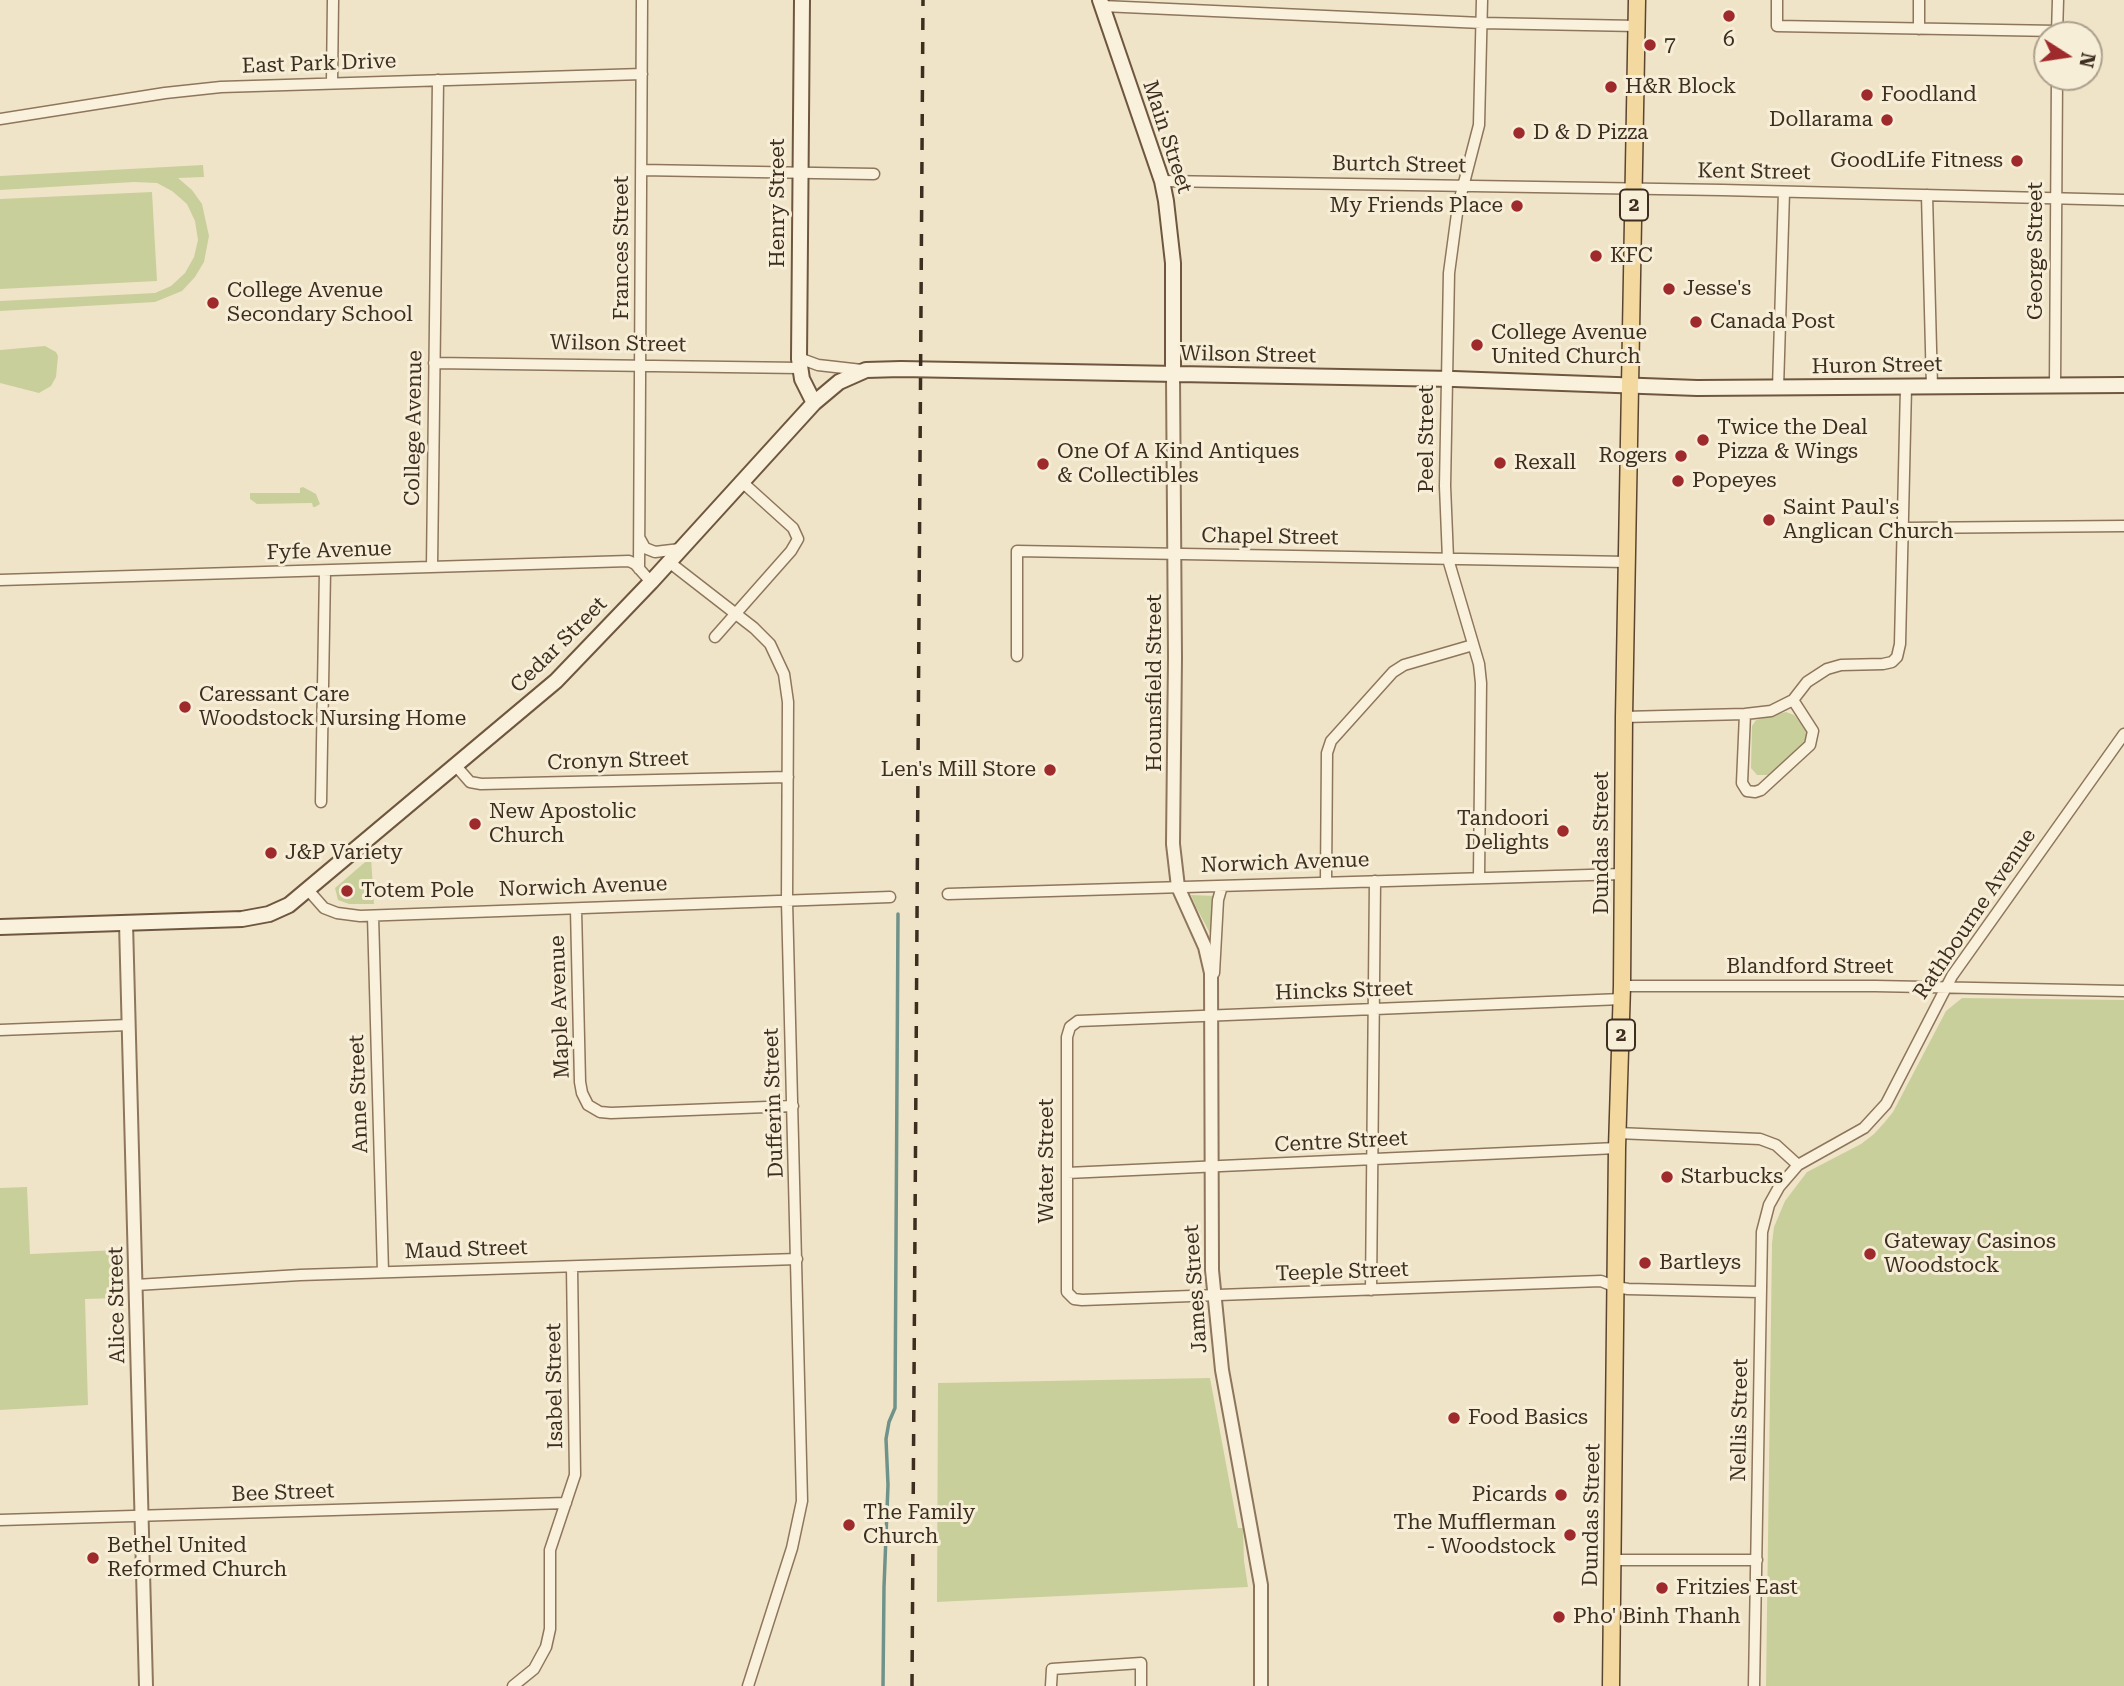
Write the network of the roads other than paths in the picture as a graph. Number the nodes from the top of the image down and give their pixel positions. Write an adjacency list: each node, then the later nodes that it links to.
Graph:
1 (333, 0): 17 (street)
2 (642, 0): 15 (street, Frances Street)
3 (802, 0): 21 (main road, Henry Street)
4 (1482, 0): 11 (street, Peel Street)
5 (1637, 0): 12 (main road, Dundas Street / 2)
6 (1777, 0): 13 (street)
7 (1919, 0): 13 (street)
8 (2057, 0): 10 (street)
9 (1101, 3): 11 (street); 23 (main road, Main Street)
10 (2057, 21)
11 (1482, 23): 12 (street); 24 (street, Peel Street)
12 (1637, 26): 25 (main road, Dundas Street / 2)
13 (1919, 29): 14 (street)
14 (2033, 32)
15 (642, 74): 16 (street, East Park Drive); 20 (street, Frances Street)
16 (438, 80): 17 (street, East Park Drive); 30 (street, College Avenue)
17 (332, 82): 19 (street, East Park Drive)
18 (2057, 91): 28 (street, George Street)
19 (0, 120)
20 (641, 170): 21 (street); 32 (street, Frances Street)
21 (799, 173): 22 (street); 31 (main road, Henry Street)
22 (874, 174)
23 (1162, 181): 24 (street, Burtch Street); 34 (main road, Main Street)
24 (1464, 185): 25 (street, Burtch Street); 35 (street, Peel Street)
25 (1634, 188): 26 (street, Kent Street); 37 (main road, Dundas Street / 2)
26 (1784, 192): 27 (street, Kent Street); 41 (street)
27 (1927, 195): 28 (street, Kent Street); 40 (street)
28 (2056, 198): 29 (street, Kent Street); 36 (street, George Street)
29 (2124, 200)
30 (435, 363): 32 (street, Wilson Street); 52 (street, College Avenue)
31 (800, 363): 32 (street, Wilson Street); 33 (street, Wilson Street); 42 (main road, Henry Street)
32 (641, 366): 46 (street, Frances Street)
33 (866, 370): 34 (main road, Wilson Street); 42 (main road, Wilson Street)
34 (1173, 376): 35 (main road, Wilson Street); 48 (street, Hounsfield Street)
35 (1446, 378): 37 (main road, Wilson Street); 49 (street, Peel Street)
36 (2054, 384): 38 (main road, Huron Street); 40 (main road, Huron Street)
37 (1630, 385): 41 (main road, Huron Street); 51 (main road, Dundas Street / 2)
38 (2124, 385)
39 (1906, 387): 40 (main road, Huron Street); 41 (main road, Huron Street); 45 (street)
40 (1932, 387)
41 (1778, 388)
42 (814, 403): 43 (main road, Cedar Street)
43 (741, 481): 47 (main road, Cedar Street); 57 (street)
44 (2124, 526): 45 (street)
45 (1904, 528): 61 (street)
46 (640, 539): 47 (street); 53 (street, Frances Street)
47 (680, 550): 50 (main road, Cedar Street)
48 (1174, 555): 49 (street, Chapel Street); 60 (street, Chapel Street); 73 (street, Hounsfield Street)
49 (1448, 559): 51 (street, Chapel Street); 59 (street, Peel Street)
50 (669, 562): 56 (main road, Cedar Street); 57 (street, Dufferin Street)
51 (1627, 562): 63 (main road, Dundas Street / 2)
52 (432, 567): 53 (street, Fyfe Avenue); 54 (street, Fyfe Avenue)
53 (639, 569): 56 (street)
54 (325, 571): 55 (street, Fyfe Avenue); 67 (street)
55 (0, 580)
56 (651, 582): 65 (main road, Cedar Street)
57 (736, 613): 58 (street); 66 (street, Dufferin Street)
58 (715, 637)
59 (1473, 645): 69 (street, Peel Street); 71 (street)
60 (1017, 656)
61 (1793, 700): 62 (street); 62 (street)
62 (1745, 715): 63 (street)
63 (1624, 717): 68 (main road, Dundas Street / 2)
64 (2123, 736): 83 (street, Rathbourne Avenue)
65 (456, 766): 66 (street, Cronyn Street); 74 (main road, Cedar Street)
66 (788, 777): 77 (street, Dufferin Street)
67 (321, 803)
68 (1623, 874): 69 (street, Norwich Avenue); 85 (main road, Dundas Street / 2)
69 (1479, 877): 70 (street, Norwich Avenue)
70 (1375, 881): 71 (street, Norwich Avenue); 86 (street)
71 (1326, 882): 72 (street, Norwich Avenue)
72 (1222, 886): 73 (street, Norwich Avenue); 82 (street, James Street)
73 (1178, 887): 75 (street, Norwich Avenue); 82 (street, Hounsfield Street)
74 (309, 891): 79 (street, Norwich Avenue); 80 (main road)
75 (948, 894)
76 (890, 897): 77 (street, Norwich Avenue)
77 (787, 901): 78 (street, Norwich Avenue); 91 (street, Dufferin Street)
78 (576, 909): 79 (street, Norwich Avenue); 91 (street, Maple Avenue)
79 (373, 916): 99 (street, Anne Street)
80 (126, 923): 81 (main road); 88 (street, Alice Street)
81 (0, 927)
82 (1212, 984): 87 (street, James Street)
83 (1944, 988): 84 (street, Blandford Street); 85 (street, Blandford Street); 94 (street, Rathbourne Avenue)
84 (2124, 991)
85 (1622, 993): 86 (street, Hincks Street); 92 (main road, Dundas Street / 2)
86 (1375, 1009): 87 (street, Hincks Street); 93 (street)
87 (1212, 1015): 89 (street, Hincks Street); 95 (street, James Street)
88 (129, 1025): 90 (street); 100 (street, Alice Street)
89 (1070, 1027): 96 (street, Water Street)
90 (0, 1030)
91 (793, 1106): 97 (street, Dufferin Street)
92 (1617, 1140): 93 (street, Centre Street); 94 (street, Centre Street); 101 (main road, Dundas Street / 2)
93 (1371, 1160): 95 (street, Centre Street); 102 (street)
94 (1798, 1165): 103 (street, Nellis Street)
95 (1211, 1168): 96 (street, Centre Street); 105 (street, James Street)
96 (1067, 1173): 104 (street, Water Street)
97 (797, 1259): 98 (street, Maud Street); 113 (street, Dufferin Street)
98 (572, 1267): 99 (street, Maud Street); 106 (street, Isabel Street)
99 (383, 1272): 100 (street, Maud Street)
100 (135, 1285): 107 (street, Alice Street)
101 (1616, 1287): 102 (street, Teeple Street); 103 (street, Teeple Street); 109 (main road, Dundas Street / 2)
102 (1371, 1290): 105 (street, Teeple Street)
103 (1760, 1292): 110 (street, Nellis Street)
104 (1070, 1296): 105 (street, Teeple Street)
105 (1214, 1296): 116 (street, James Street)
106 (566, 1503): 107 (street, Bee Street); 112 (street, Isabel Street)
107 (141, 1516): 108 (street, Bee Street); 111 (street, Alice Street)
108 (0, 1521)
109 (1612, 1560): 110 (street); 117 (main road, Dundas Street / 2)
110 (1757, 1560): 118 (street, Nellis Street)
111 (146, 1686)
112 (513, 1686)
113 (748, 1686)
114 (1051, 1686): 115 (street)
115 (1141, 1686)
116 (1261, 1686)
117 (1611, 1686)
118 (1754, 1686)

